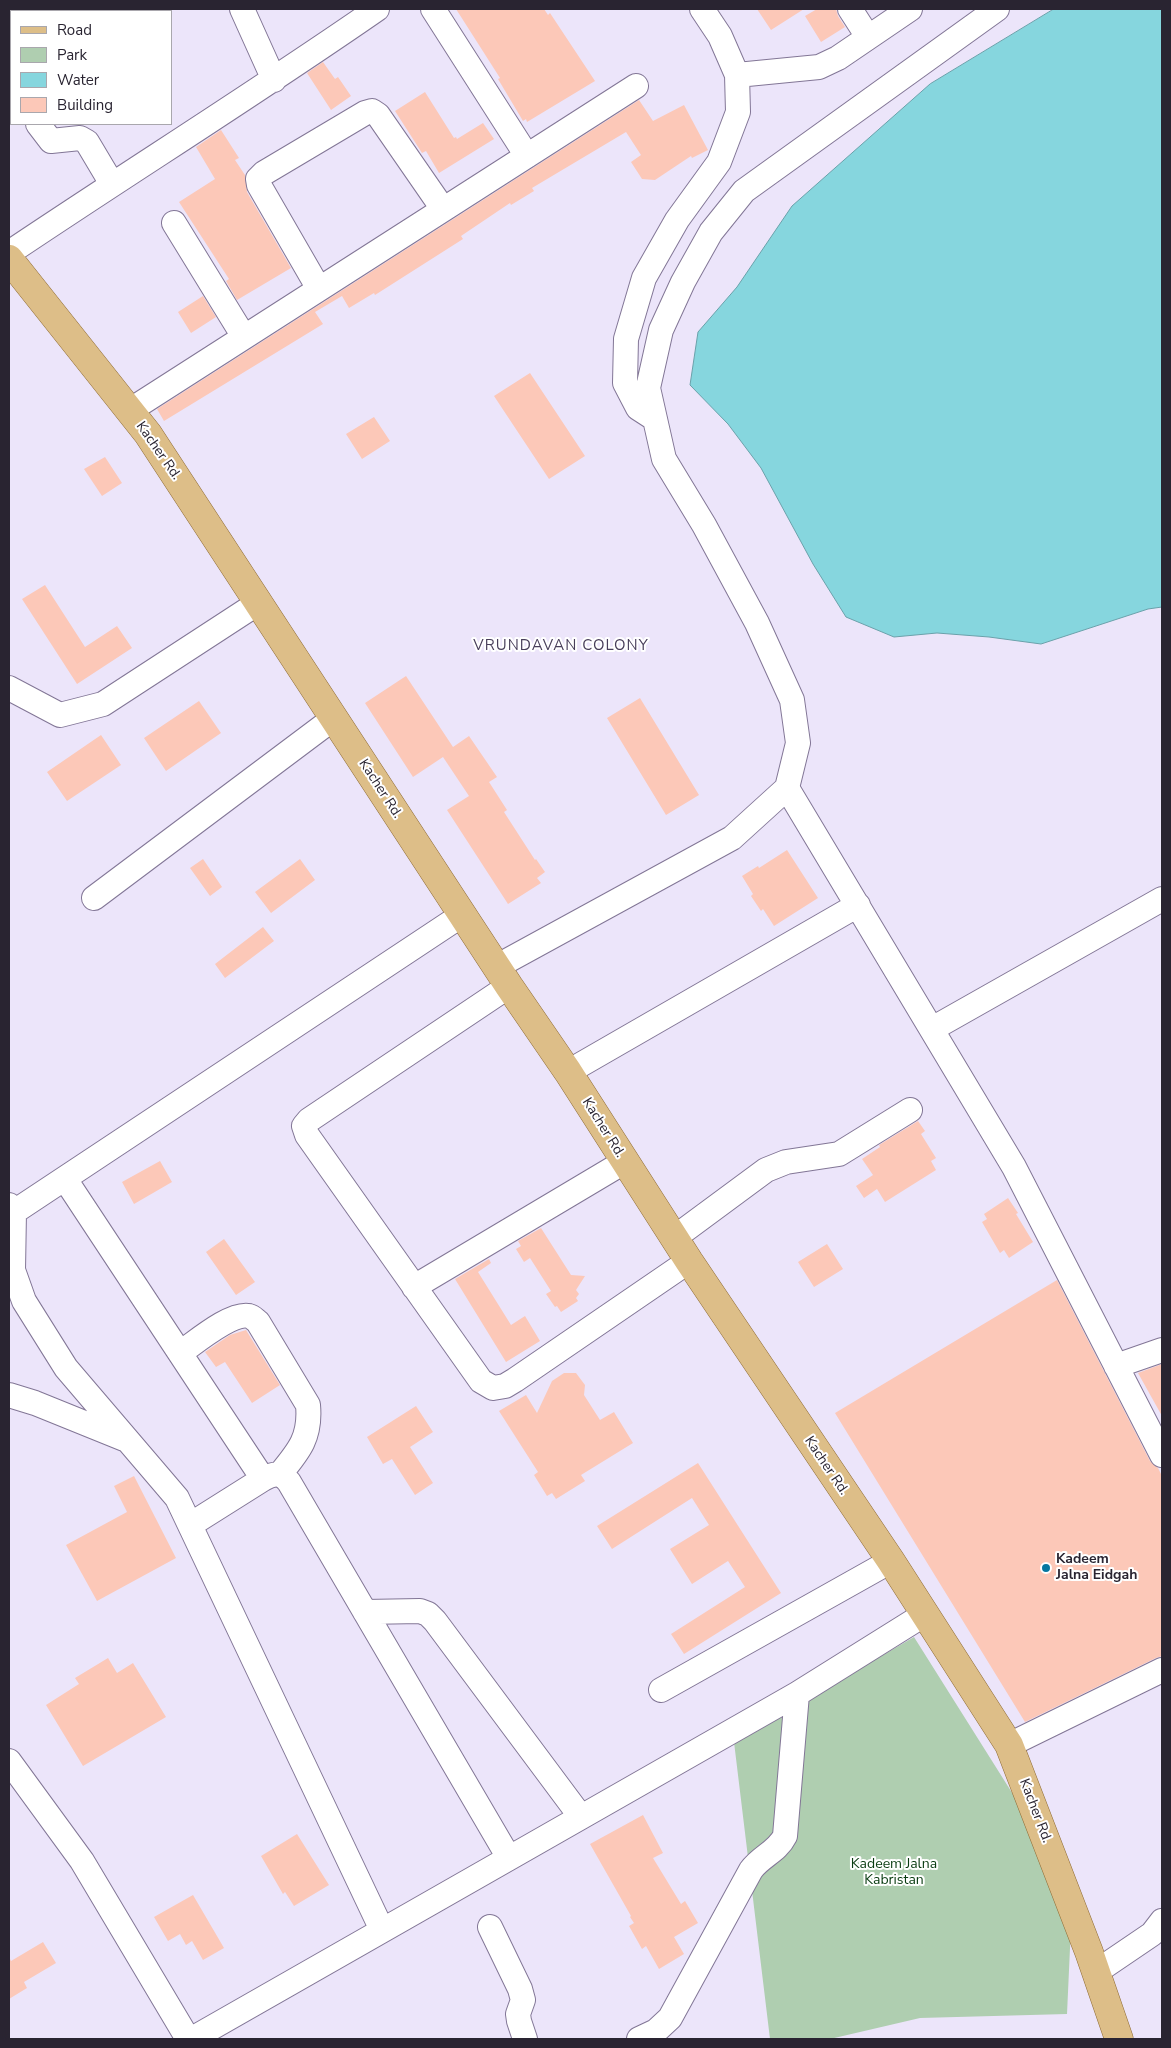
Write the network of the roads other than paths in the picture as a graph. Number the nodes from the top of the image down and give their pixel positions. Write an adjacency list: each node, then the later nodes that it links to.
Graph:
1 (242, 9): 10 (street)
2 (377, 9): 10 (street)
3 (433, 9): 13 (street)
4 (702, 9): 9 (street)
5 (850, 9): 8 (street)
6 (910, 9): 8 (street)
7 (997, 9): 22 (street)
8 (868, 37): 9 (street)
9 (737, 75): 22 (street)
10 (274, 80): 14 (street)
11 (636, 86): 13 (street)
12 (39, 125): 14 (street)
13 (527, 156): 15 (street)
14 (112, 184): 17 (street)
15 (443, 210): 19 (street); 19 (street)
16 (174, 223): 20 (street)
17 (9, 253)
18 (9, 259): 21 (main road, Kacher Rd.)
19 (319, 289): 20 (street)
20 (244, 337): 21 (street)
21 (129, 411): 23 (main road, Kacher Rd.)
22 (655, 419): 26 (street)
23 (258, 603): 24 (street); 25 (main road, Kacher Rd.)
24 (9, 688)
25 (334, 718): 27 (street); 30 (main road, Kacher Rd.)
26 (787, 788): 29 (street); 31 (street)
27 (94, 898)
28 (1162, 899): 32 (street)
29 (858, 906): 32 (street); 33 (street)
30 (462, 915): 31 (main road, Kacher Rd.); 36 (street)
31 (503, 977): 33 (main road, Kacher Rd.); 40 (street)
32 (932, 1030): 43 (street)
33 (568, 1072): 35 (main road, Kacher Rd.)
34 (910, 1110): 38 (street)
35 (624, 1162): 38 (main road, Kacher Rd.); 40 (street)
36 (65, 1179): 37 (street); 42 (street)
37 (10, 1211): 45 (street)
38 (674, 1238): 39 (main road, Kacher Rd.)
39 (689, 1261): 40 (street); 49 (main road, Kacher Rd.)
40 (414, 1287)
41 (1162, 1350): 43 (street)
42 (180, 1353): 47 (street); 47 (street)
43 (1116, 1366): 46 (street)
44 (9, 1395): 45 (street)
45 (127, 1440): 48 (street)
46 (1162, 1455)
47 (271, 1476): 48 (street); 50 (street)
48 (190, 1525): 61 (street)
49 (891, 1561): 51 (main road, Kacher Rd.); 53 (street)
50 (365, 1612): 57 (street); 58 (street)
51 (925, 1614): 54 (street); 55 (main road, Kacher Rd.)
52 (1162, 1670): 55 (street)
53 (661, 1690)
54 (797, 1694): 57 (street); 66 (street)
55 (1009, 1745): 62 (main road, Kacher Rd.)
56 (9, 1761): 63 (street)
57 (581, 1817): 58 (street)
58 (509, 1858): 61 (street)
59 (1162, 1921): 62 (street)
60 (490, 1927): 65 (street)
61 (382, 1930): 64 (street)
62 (1096, 1972): 67 (main road, Kacher Rd.)
63 (188, 2039)
64 (192, 2039)
65 (525, 2039)
66 (639, 2039)
67 (1120, 2039)

